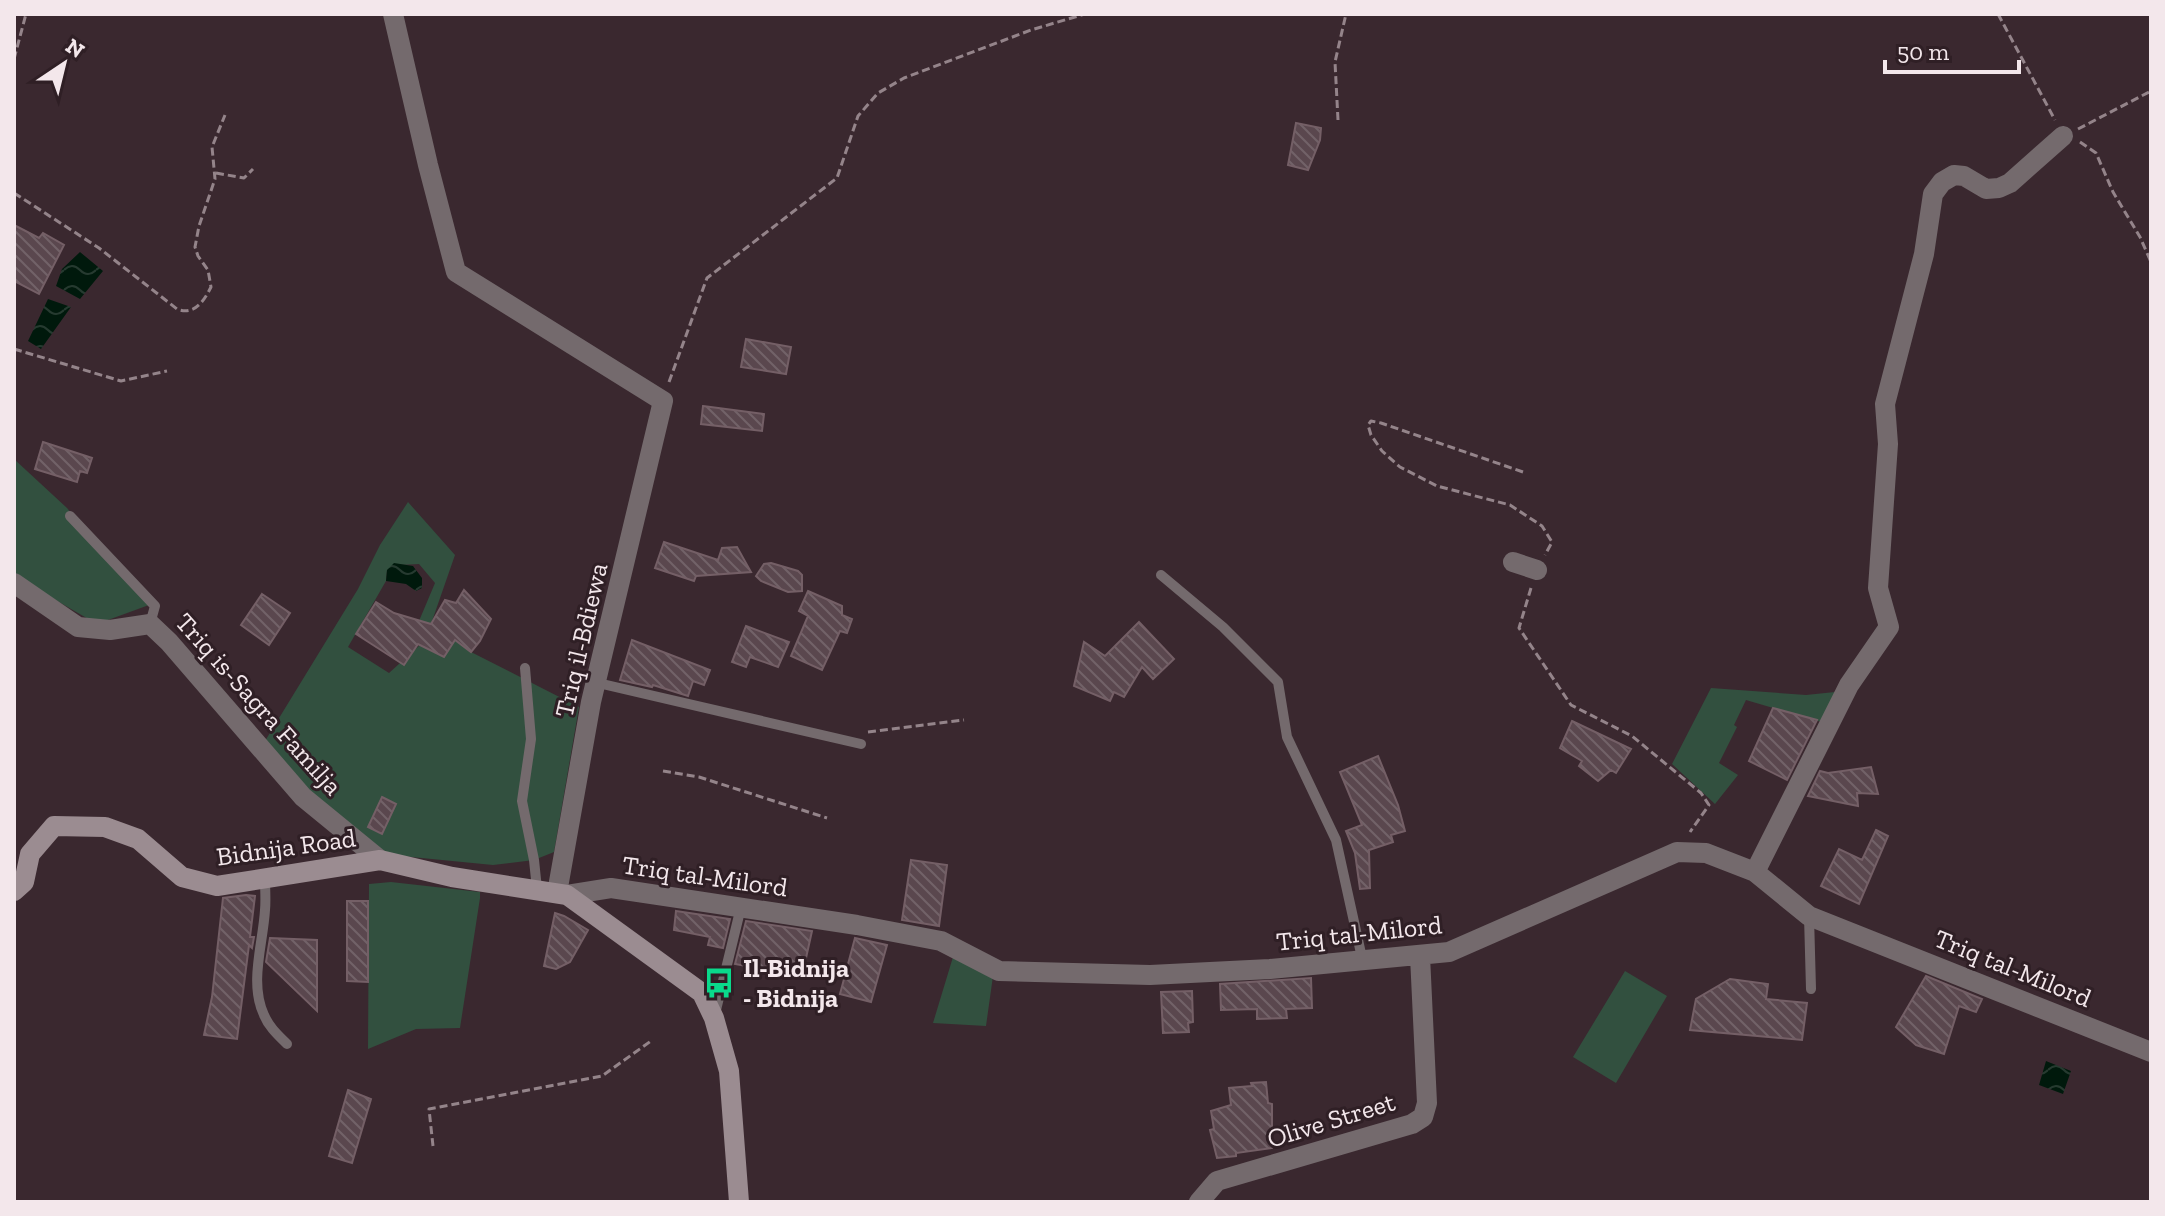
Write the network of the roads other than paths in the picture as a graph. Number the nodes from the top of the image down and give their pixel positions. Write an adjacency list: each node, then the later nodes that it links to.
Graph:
1 (393, 14): 10 (street, Triq il-Bdiewa)
2 (2063, 136): 13 (street)
3 (70, 516): 8 (lane)
4 (1513, 562): 5 (street)
5 (1537, 570)
6 (1161, 575): 20 (lane)
7 (14, 583): 8 (street, Triq is-Sagra Familja)
8 (150, 624): 12 (street, Triq is-Sagra Familja)
9 (525, 668): 16 (lane)
10 (598, 683): 11 (lane); 16 (street, Triq il-Bdiewa)
11 (861, 744)
12 (380, 860): 14 (street, Bidnija Road); 16 (street, Triq is-Sagra Familja)
13 (1755, 872): 18 (street, Triq tal-Milord); 19 (street, Triq tal-Milord)
14 (265, 879): 15 (street, Bidnija Road); 23 (lane)
15 (14, 891)
16 (554, 892): 17 (street, Triq tal-Milord); 22 (street)
17 (741, 907): 20 (street, Triq tal-Milord); 22 (lane)
18 (1809, 916): 21 (lane); 24 (street, Triq tal-Milord)
19 (1420, 956): 20 (street, Triq tal-Milord); 26 (street, Olive Street)
20 (1362, 958)
21 (1811, 989)
22 (714, 1018): 25 (street)
23 (287, 1044)
24 (2150, 1050)
25 (739, 1202)
26 (1199, 1202)

